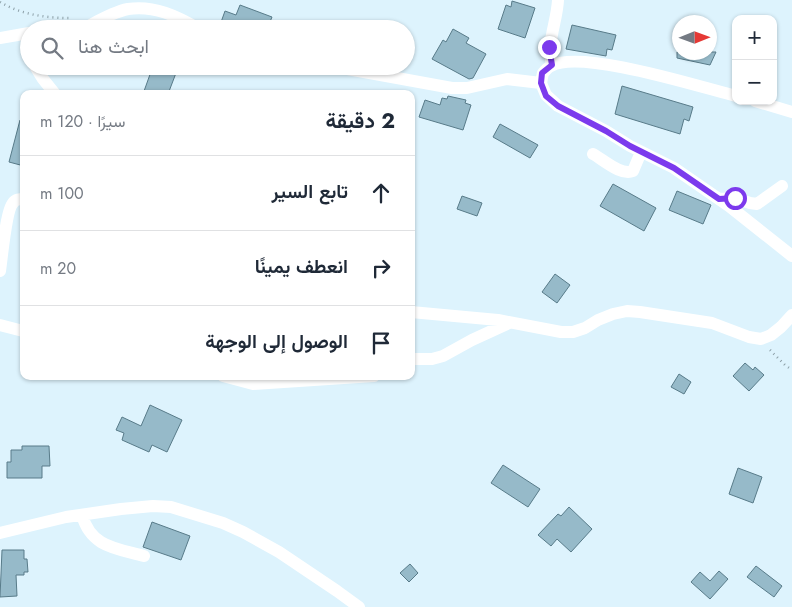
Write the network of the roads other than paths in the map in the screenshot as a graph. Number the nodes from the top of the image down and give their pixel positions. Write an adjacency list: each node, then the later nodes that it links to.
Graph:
1 (558, 0): 6 (street)
2 (102, 20): 3 (street)
3 (182, 20)
4 (20, 35): 5 (street)
5 (0, 38)
6 (552, 65): 9 (street); 11 (street)
7 (40, 75): 10 (street)
8 (380, 75): 9 (street)
9 (541, 83): 14 (street)
10 (52, 90)
11 (732, 95)
12 (768, 105): 13 (street)
13 (792, 112)
14 (642, 152): 15 (street); 18 (street)
15 (593, 154)
16 (782, 186): 18 (street)
17 (20, 198): 20 (street)
18 (719, 199): 19 (street)
19 (792, 256)
20 (0, 271)
21 (415, 312): 23 (street)
22 (792, 315): 23 (street)
23 (509, 323): 26 (street)
24 (0, 324): 25 (street)
25 (20, 330)
26 (415, 359)
27 (238, 380): 28 (street)
28 (314, 380)
29 (82, 515): 30 (street); 31 (street); 32 (street)
30 (0, 533)
31 (144, 556)
32 (359, 607)

